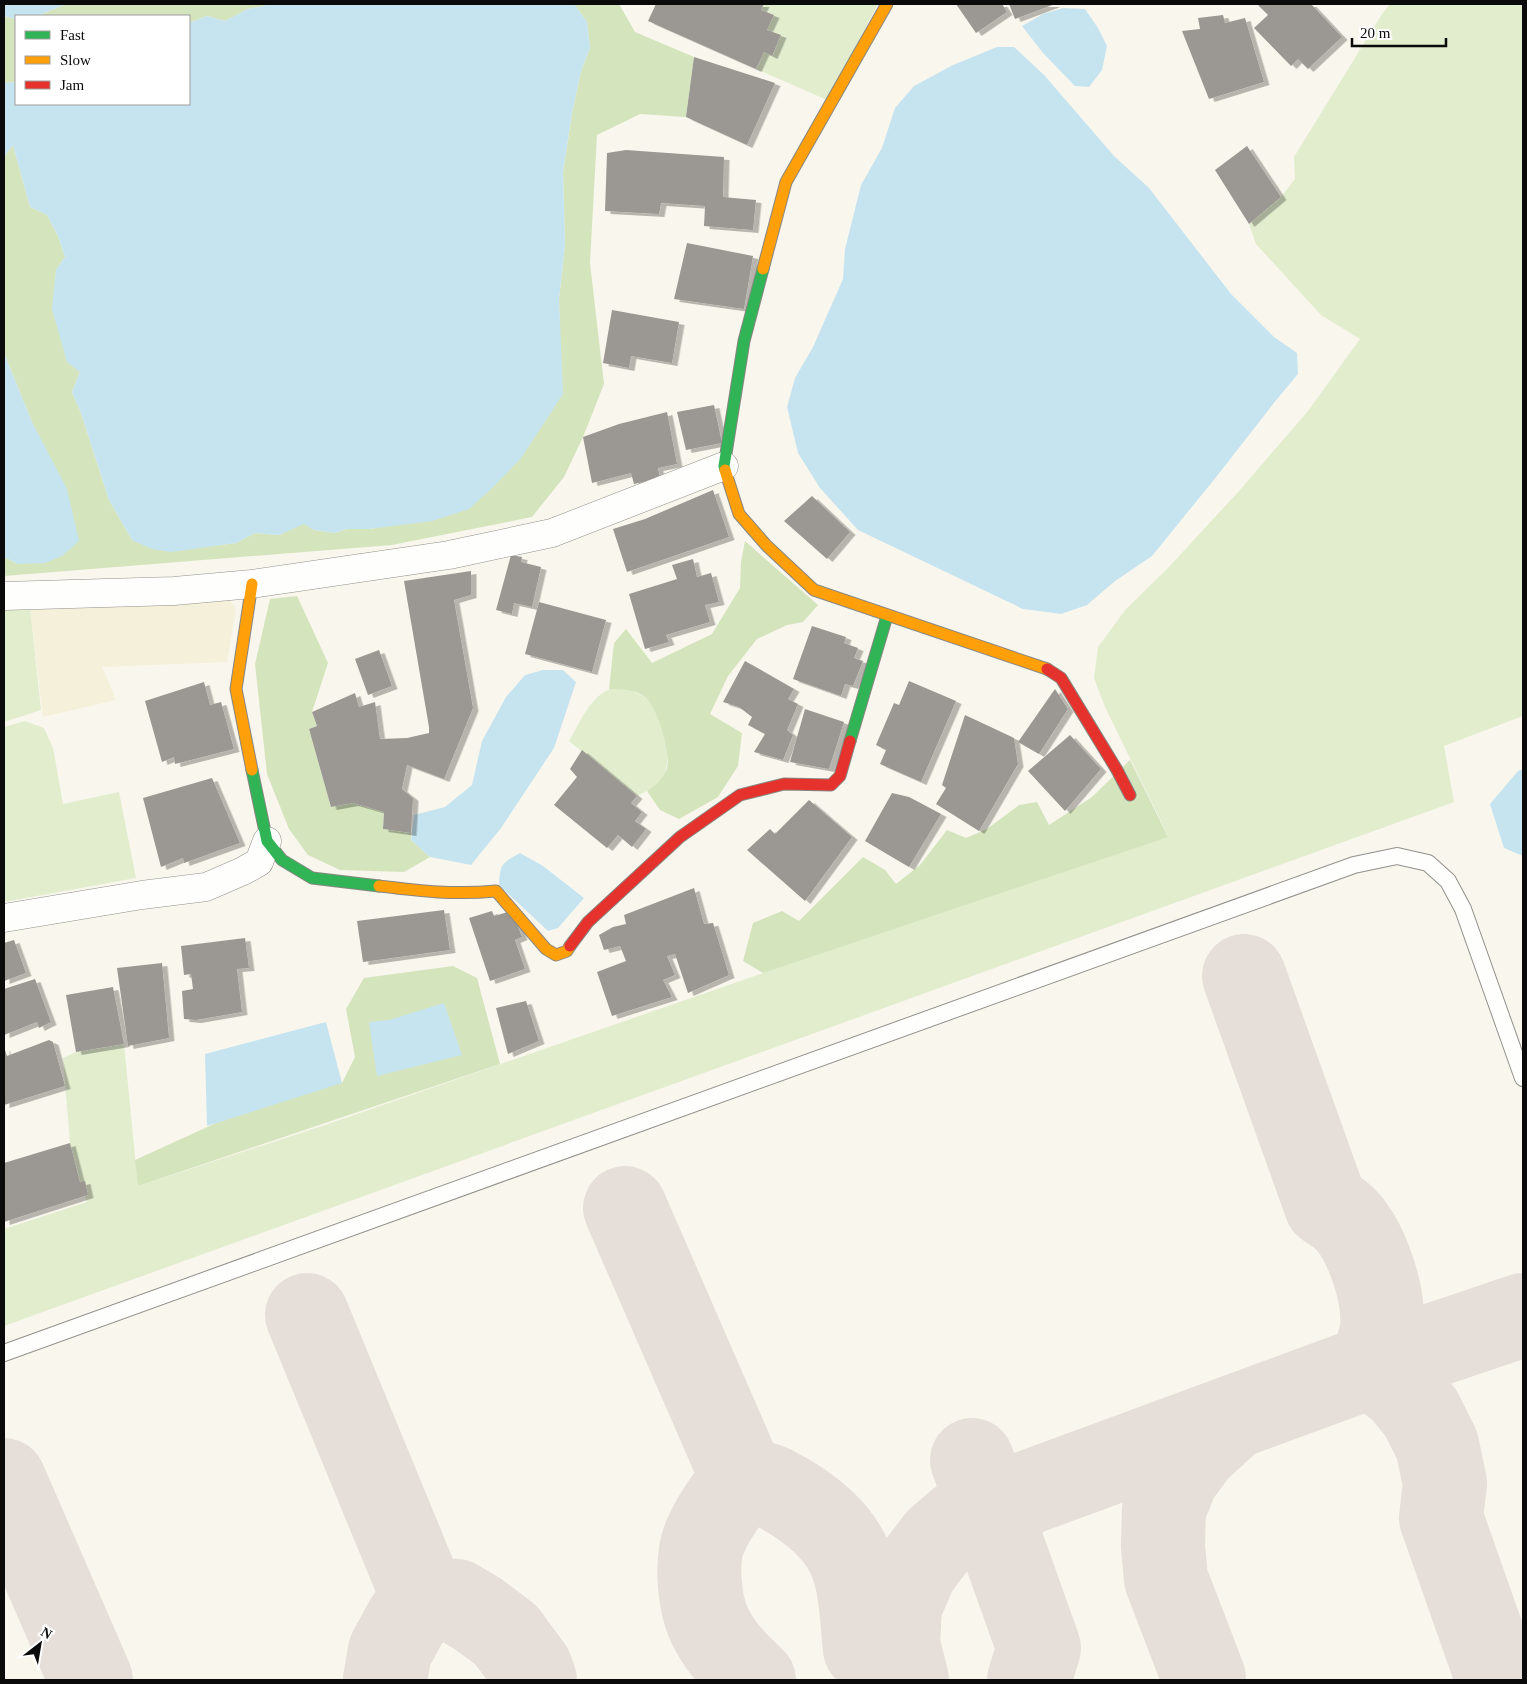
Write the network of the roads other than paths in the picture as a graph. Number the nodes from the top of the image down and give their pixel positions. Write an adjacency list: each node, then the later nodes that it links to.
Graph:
1 (887, 4): 2 (street)
2 (724, 466): 3 (street); 5 (street)
3 (252, 584): 4 (street); 7 (street)
4 (4, 596)
5 (887, 616): 6 (street); 7 (street)
6 (1130, 795)
7 (267, 841): 8 (street)
8 (4, 918)
9 (1523, 1078): 10 (lane)
10 (4, 1353)

